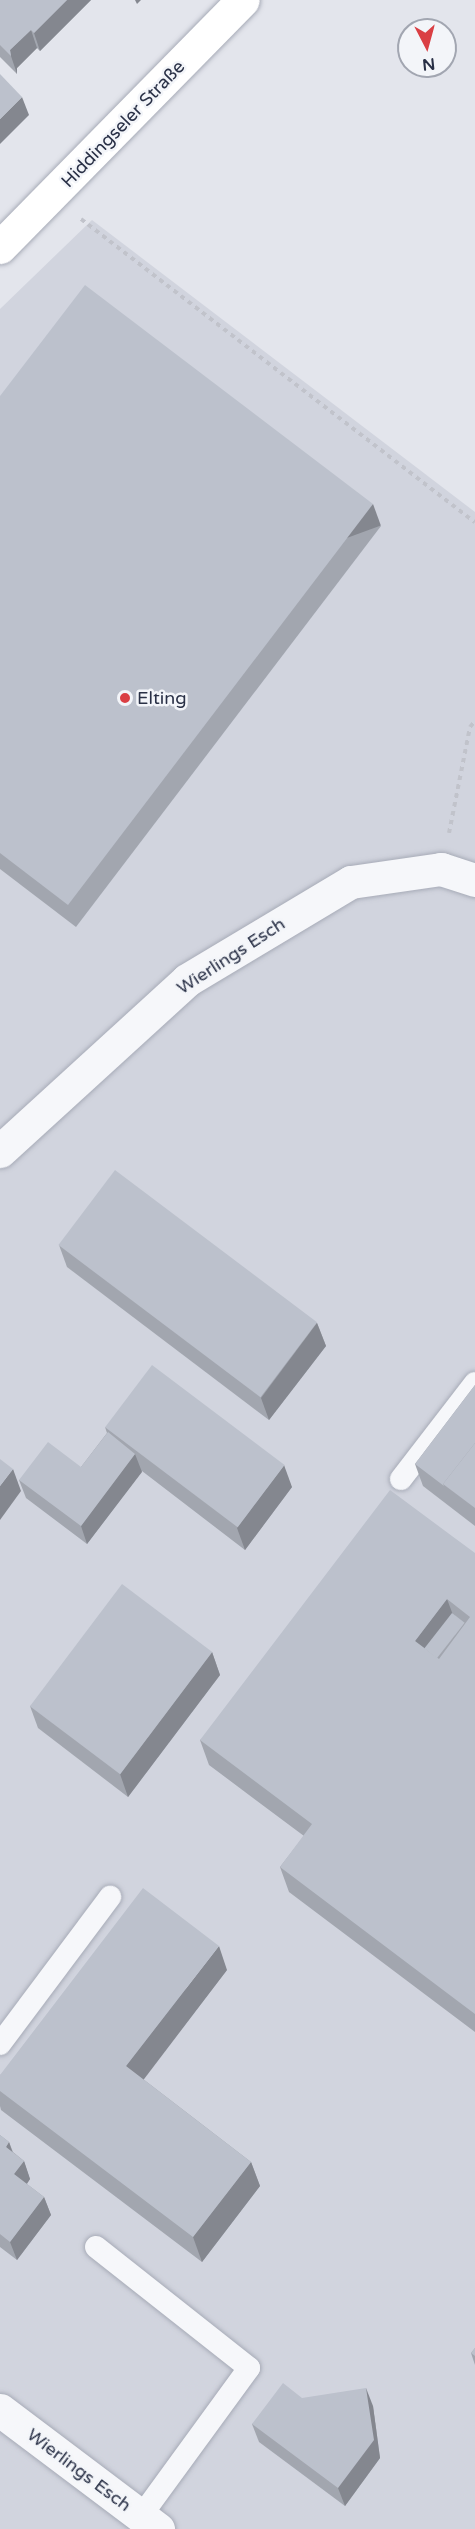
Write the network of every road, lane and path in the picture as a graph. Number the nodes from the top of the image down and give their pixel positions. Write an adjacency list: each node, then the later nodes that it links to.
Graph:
1 (243, 0): 2 (street, Hiddingseler Straße)
2 (52, 196): 3 (street, Hiddingseler Straße); 4 (path)
3 (0, 247)
4 (475, 522)
5 (475, 721): 6 (path)
6 (441, 869): 7 (street, Wierlings Esch); 8 (street, Wierlings Esch)
7 (475, 880)
8 (0, 1151)
9 (475, 1383): 10 (lane)
10 (401, 1479)
11 (110, 1897): 12 (lane)
12 (0, 2044)
13 (96, 2247): 15 (lane)
14 (0, 2410): 15 (street, Wierlings Esch)
15 (150, 2523)

